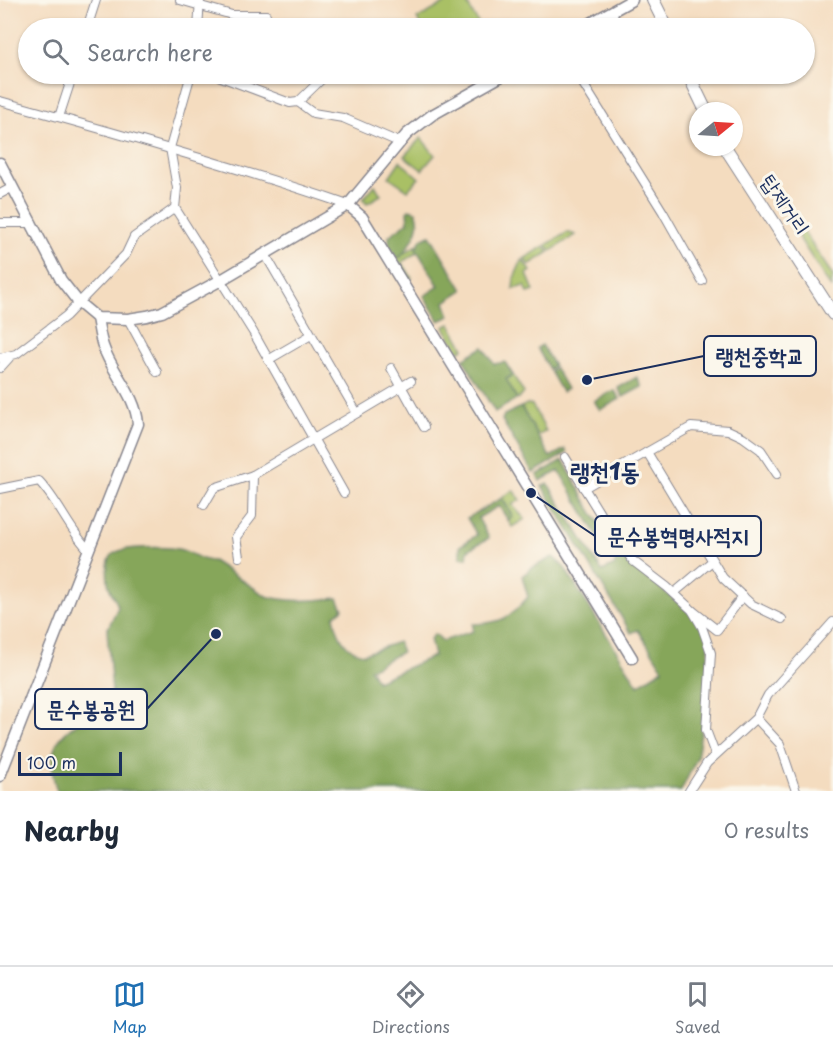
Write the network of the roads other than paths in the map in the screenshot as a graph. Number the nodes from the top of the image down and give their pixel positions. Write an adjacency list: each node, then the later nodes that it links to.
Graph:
1 (96, 0): 8 (street)
2 (180, 0): 5 (street)
3 (632, 0): 6 (street)
4 (658, 2): 12 (main road)
5 (200, 3): 7 (street); 9 (street)
6 (611, 12): 10 (street); 11 (street)
7 (266, 15)
8 (90, 18)
9 (199, 18)
10 (600, 18)
11 (615, 18)
12 (664, 18)
13 (70, 84): 23 (street)
14 (187, 84): 25 (street)
15 (240, 84): 21 (street)
16 (317, 84): 21 (street)
17 (487, 84): 24 (street)
18 (584, 84): 36 (street)
19 (693, 84): 22 (main road)
20 (0, 101): 23 (street)
21 (298, 102): 24 (street)
22 (702, 102)
23 (59, 117): 25 (street)
24 (401, 143): 30 (street)
25 (170, 148): 30 (street); 31 (street)
26 (731, 156): 38 (main road, 탑제거리)
27 (0, 163): 28 (street)
28 (13, 187): 29 (street); 33 (street)
29 (0, 194)
30 (348, 205): 34 (street); 68 (street)
31 (175, 208): 35 (street); 37 (street)
32 (0, 223): 33 (street)
33 (32, 223): 37 (street)
34 (265, 254): 35 (street); 41 (street)
35 (221, 280): 40 (street); 43 (street)
36 (702, 281)
37 (79, 303): 39 (street); 42 (street)
38 (831, 309)
39 (97, 318): 40 (street); 60 (street)
40 (128, 319): 46 (street)
41 (311, 335): 43 (street); 49 (street)
42 (4, 358): 44 (street)
43 (268, 360): 51 (street)
44 (0, 368)
45 (391, 368): 48 (street)
46 (157, 372)
47 (411, 381): 48 (street)
48 (401, 387): 49 (street); 50 (street)
49 (357, 413): 51 (street)
50 (424, 427)
51 (313, 439): 55 (street); 58 (street)
52 (647, 452): 54 (street); 56 (street); 62 (street)
53 (565, 457): 56 (street)
54 (777, 474)
55 (253, 475): 59 (street); 61 (street)
56 (584, 488): 63 (street)
57 (0, 489): 60 (street)
58 (344, 493)
59 (204, 505)
60 (89, 550): 71 (street)
61 (239, 558)
62 (711, 561): 63 (street); 64 (street)
63 (674, 593): 65 (street)
64 (743, 596): 65 (street); 66 (street)
65 (692, 610): 70 (street)
66 (782, 619)
67 (833, 622): 69 (street)
68 (632, 658)
69 (756, 718): 70 (street); 73 (street)
70 (715, 754): 72 (street)
71 (0, 776)
72 (689, 791)
73 (796, 791)

